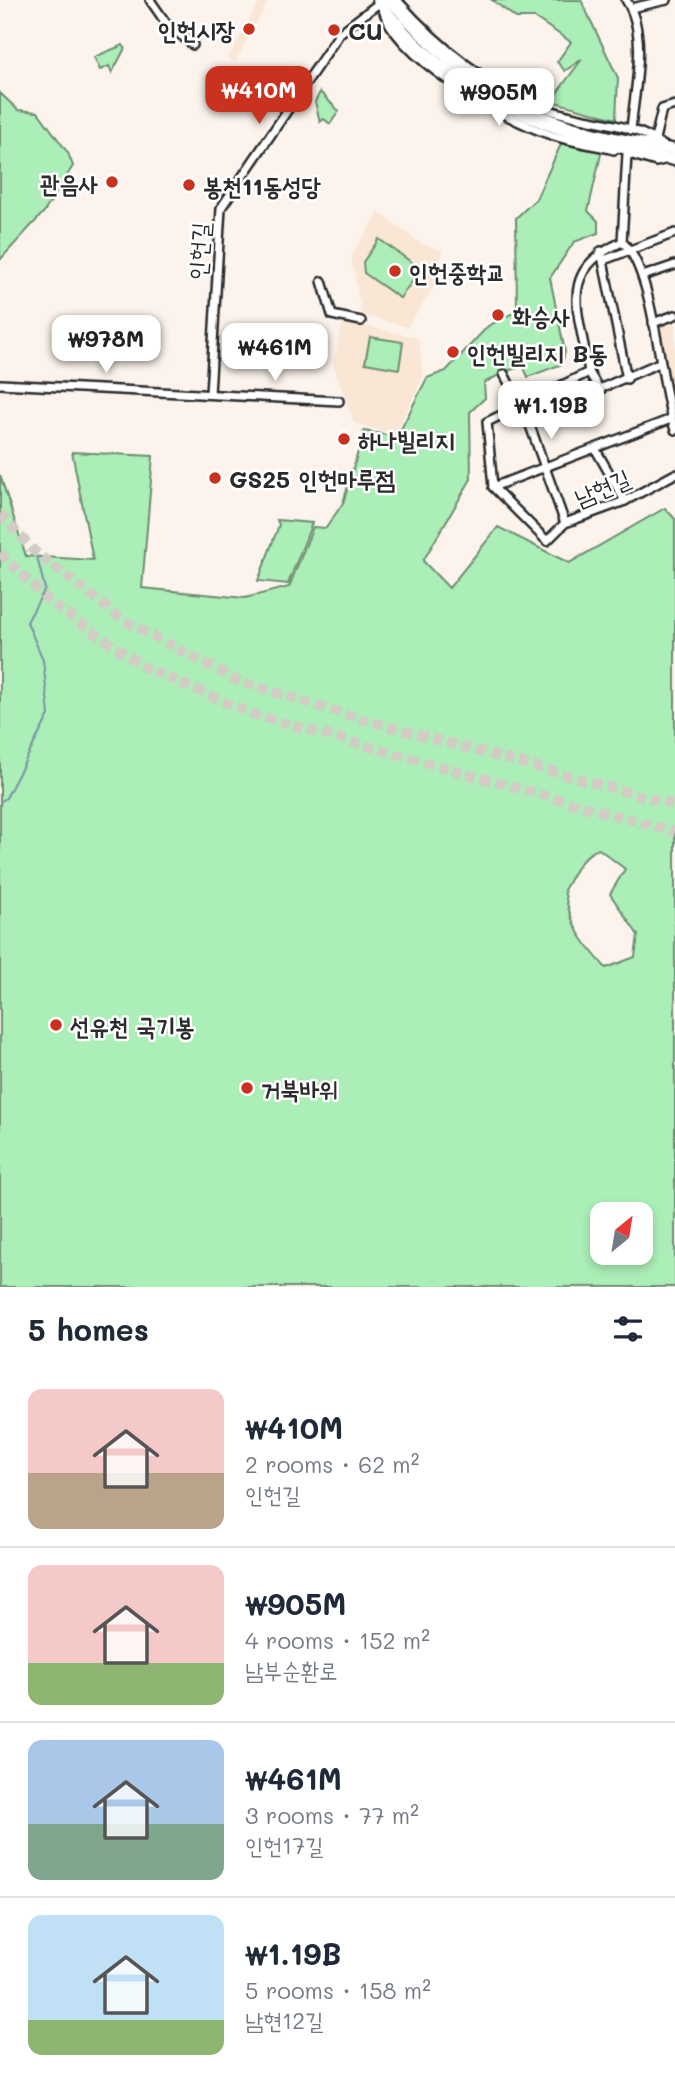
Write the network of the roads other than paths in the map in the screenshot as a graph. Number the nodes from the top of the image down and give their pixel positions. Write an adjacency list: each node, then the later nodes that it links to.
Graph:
1 (150, 0): 7 (street)
2 (397, 0): 9 (street)
3 (626, 0): 6 (street)
4 (667, 0): 6 (street)
5 (382, 2): 11 (street); 12 (main road); 30 (street, 인헌길)
6 (636, 5): 9 (street)
7 (193, 45)
8 (675, 105): 10 (street)
9 (631, 130): 10 (street)
10 (655, 139): 12 (street)
11 (627, 154): 12 (street); 14 (street)
12 (671, 154)
13 (675, 233): 15 (street)
14 (622, 242): 15 (street); 16 (street)
15 (632, 249): 17 (street); 19 (street)
16 (601, 251): 17 (street); 25 (street)
17 (604, 260): 27 (street)
18 (675, 265): 19 (street)
19 (643, 276): 23 (street)
20 (322, 281): 22 (street)
21 (675, 315): 23 (street)
22 (361, 321)
23 (653, 323): 24 (street)
24 (659, 363): 27 (street); 31 (street)
25 (590, 372): 29 (street); 33 (street)
26 (504, 374): 33 (street)
27 (627, 379): 29 (street)
28 (0, 383): 30 (street)
29 (600, 391): 35 (street)
30 (210, 394): 32 (street)
31 (671, 398): 34 (street)
32 (339, 401)
33 (520, 404): 35 (street); 40 (street)
34 (671, 419): 36 (street); 37 (street)
35 (528, 420): 38 (street)
36 (675, 430)
37 (596, 450): 38 (street); 41 (street)
38 (546, 467): 40 (street); 42 (street)
39 (675, 474): 41 (street, 남현길)
40 (494, 487): 42 (street, 남현길)
41 (625, 501): 42 (street, 남현길)
42 (565, 523)

